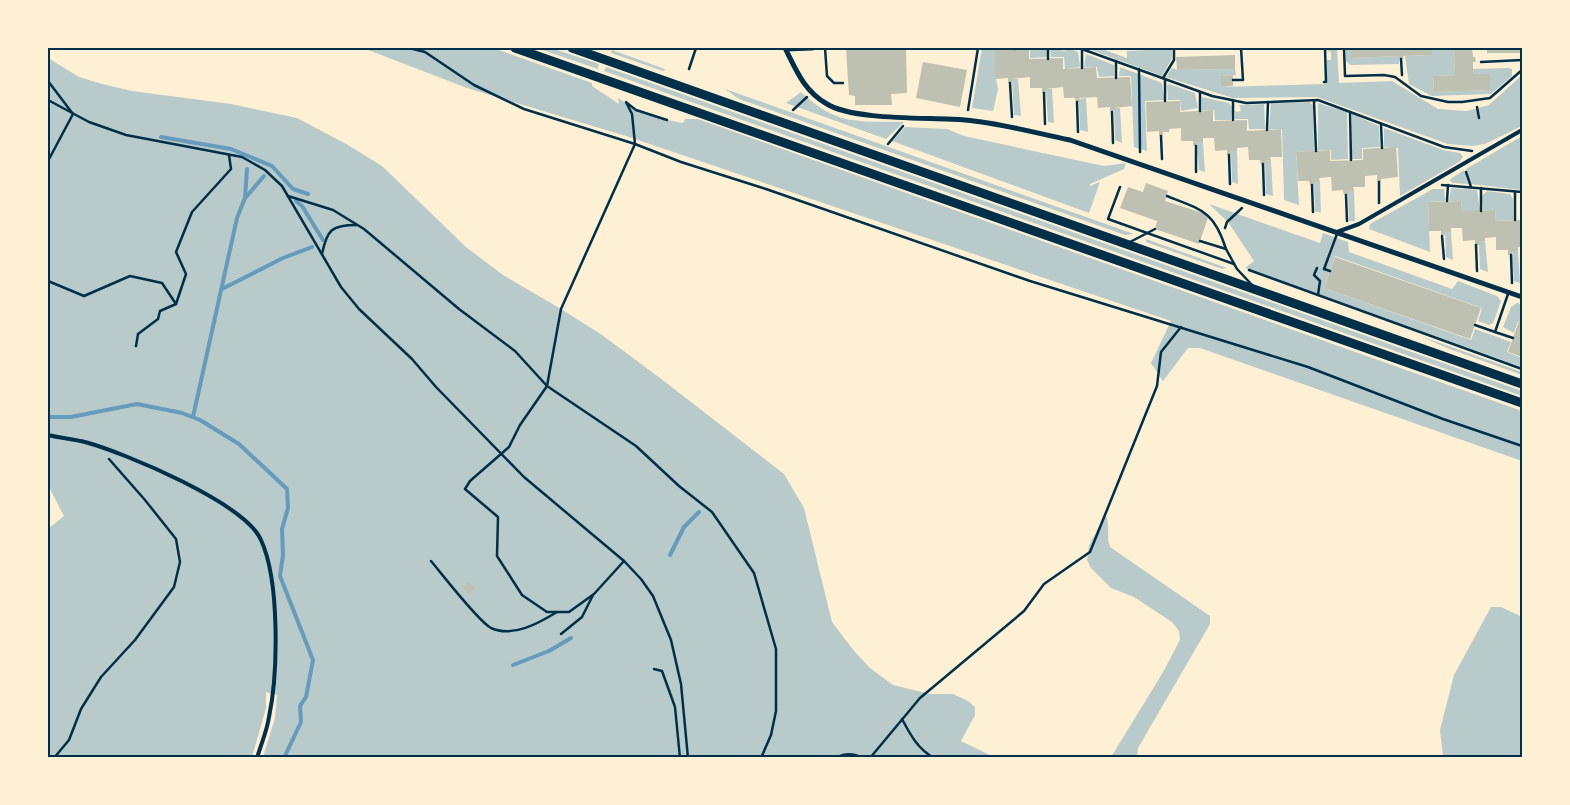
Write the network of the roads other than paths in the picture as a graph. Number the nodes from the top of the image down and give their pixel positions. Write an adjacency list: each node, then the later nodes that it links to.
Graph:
1 (514, 48): 29 (main road)
2 (572, 48): 18 (main road)
3 (786, 48): 4 (street); 15 (street)
4 (812, 48)
5 (825, 48): 10 (lane)
6 (1344, 48): 9 (lane)
7 (1522, 60): 8 (lane)
8 (1481, 62)
9 (1522, 70)
10 (843, 83)
11 (1522, 130): 15 (street)
12 (1120, 187): 16 (lane)
13 (1167, 196): 19 (lane)
14 (1155, 229): 16 (lane)
15 (1337, 232): 21 (lane); 23 (street)
16 (1146, 233): 18 (lane); 20 (lane)
17 (1200, 240): 19 (lane)
18 (1127, 244): 22 (main road)
19 (1226, 249): 20 (lane)
20 (1234, 264): 22 (lane)
21 (1330, 272)
22 (1258, 290): 28 (main road)
23 (1509, 292): 24 (street); 26 (lane)
24 (1522, 297)
25 (1475, 325): 26 (lane)
26 (1495, 332): 27 (lane)
27 (1513, 338)
28 (1522, 384)
29 (1522, 403)
30 (48, 435): 31 (street)
31 (257, 758)

